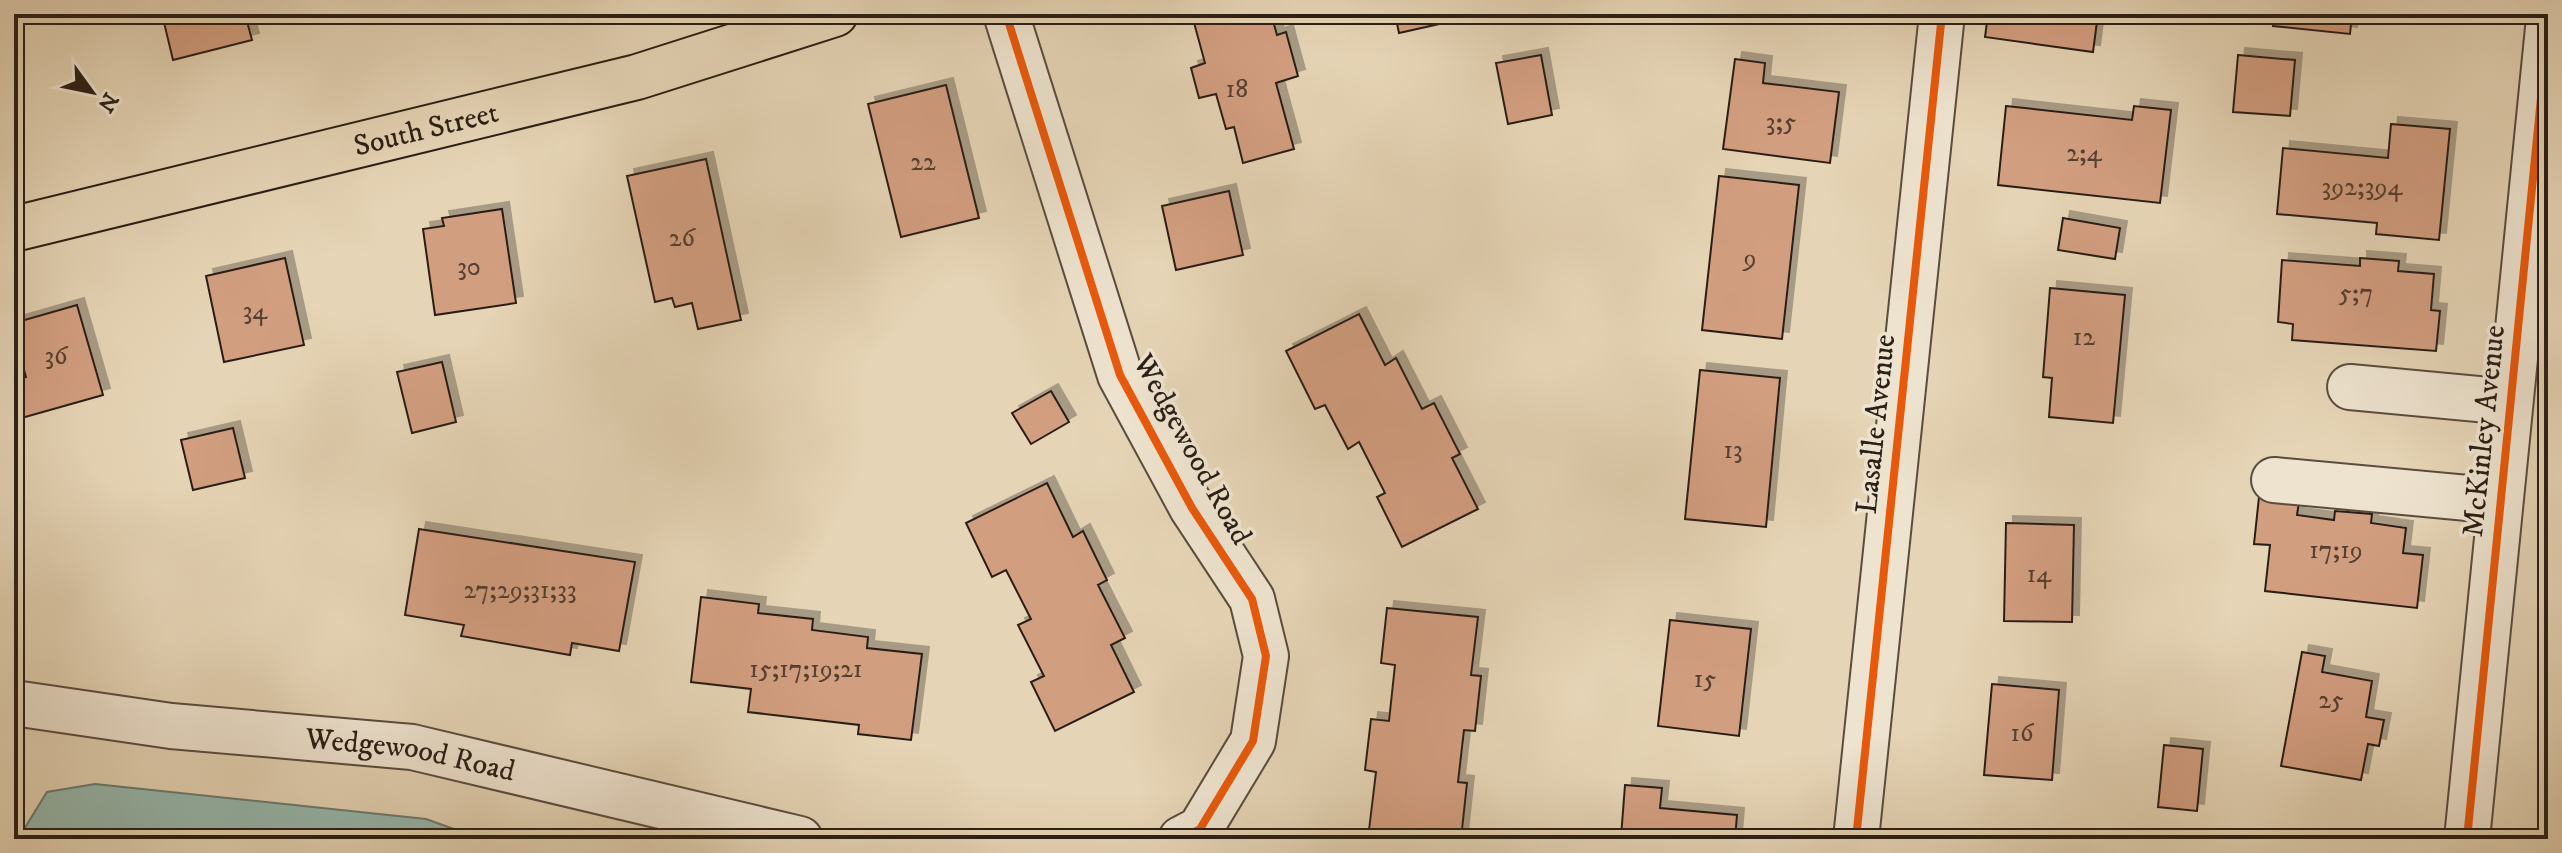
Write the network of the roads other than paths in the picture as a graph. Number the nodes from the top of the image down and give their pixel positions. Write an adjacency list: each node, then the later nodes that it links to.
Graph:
1 (835, 14): 5 (main road, South Street)
2 (1006, 14): 12 (street, Wedgewood Road)
3 (1942, 14): 13 (street, Lasalle Avenue)
4 (2548, 28): 7 (street, McKinley Avenue)
5 (14, 229)
6 (2350, 387): 7 (street)
7 (2510, 402): 9 (street, McKinley Avenue)
8 (2274, 480): 9 (street)
9 (2500, 501): 14 (street, McKinley Avenue)
10 (14, 703): 11 (street, Wedgewood Road)
11 (800, 839)
12 (1181, 839)
13 (1856, 839)
14 (2467, 839)

